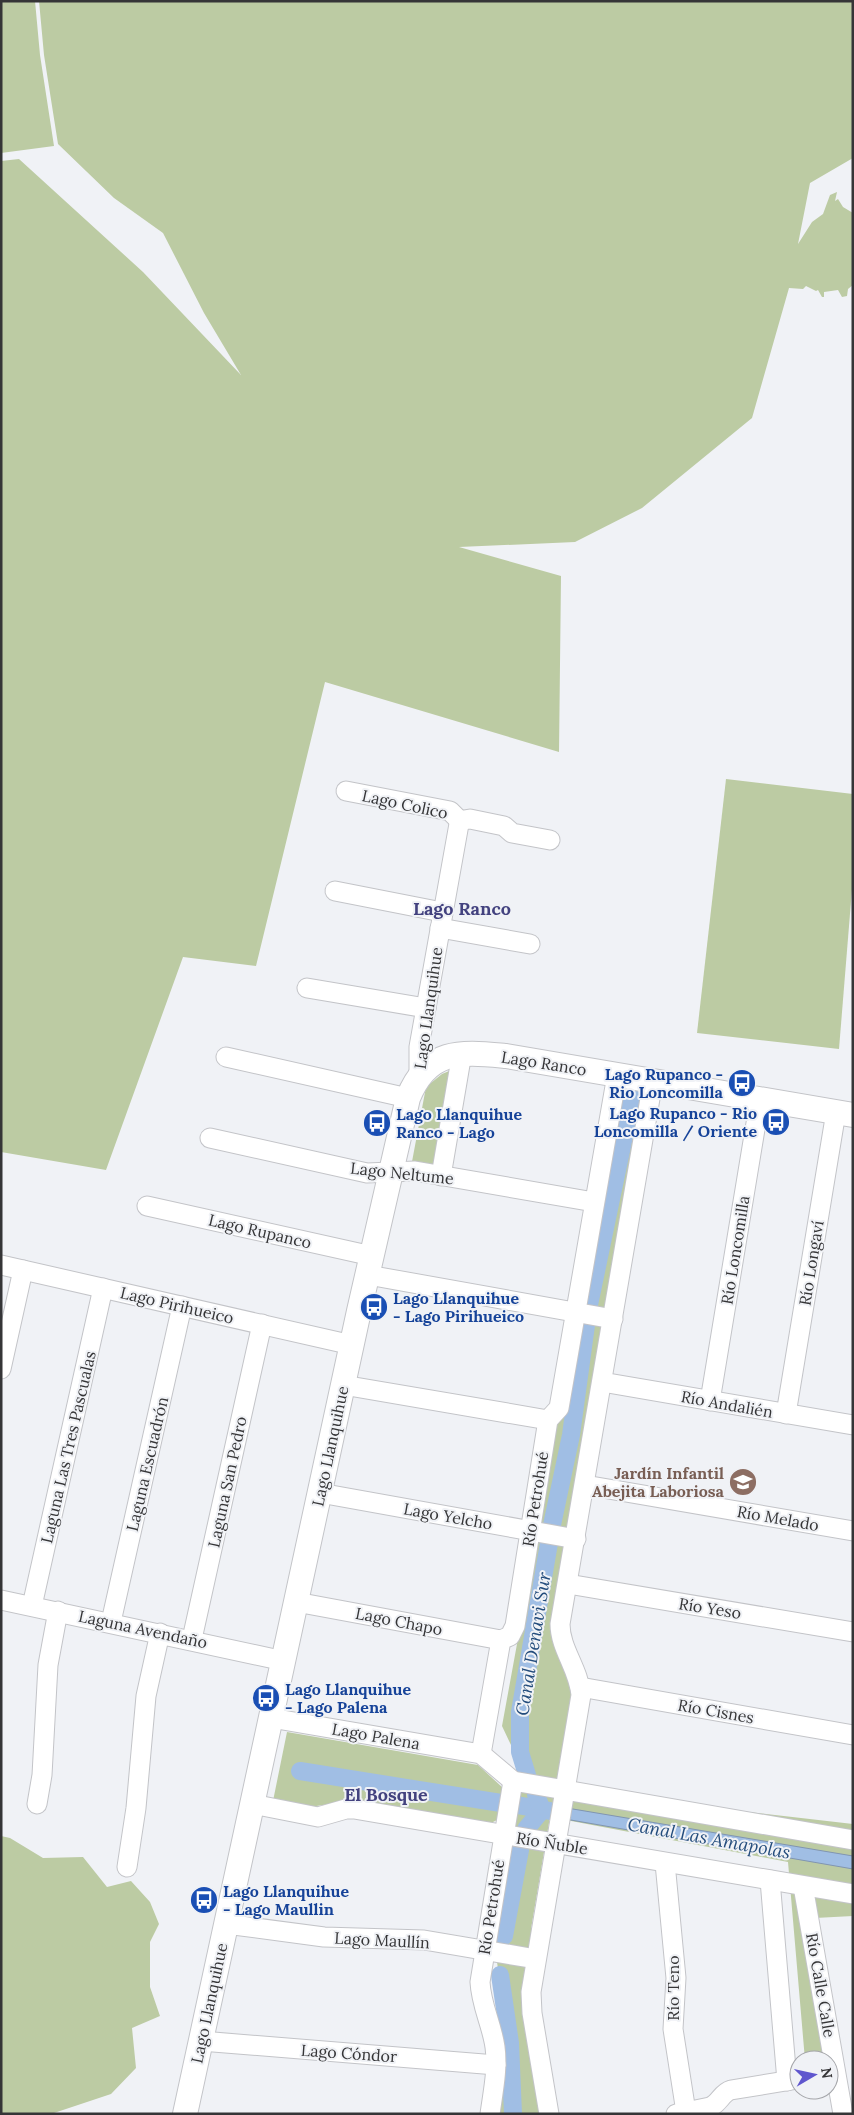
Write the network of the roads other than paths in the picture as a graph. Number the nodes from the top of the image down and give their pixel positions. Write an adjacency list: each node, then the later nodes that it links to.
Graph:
1 (346, 791): 2 (street, Lago Colico)
2 (461, 822): 3 (street); 5 (street, Lago Llanquihue)
3 (550, 840)
4 (335, 891): 5 (street)
5 (441, 920): 6 (street); 8 (street, Lago Llanquihue)
6 (530, 944)
7 (307, 988): 8 (street)
8 (426, 1008): 12 (street, Lago Llanquihue)
9 (462, 1053): 11 (street, Lago Ranco); 12 (street, Lago Ranco); 19 (street)
10 (226, 1057): 14 (street)
11 (617, 1074): 13 (street, Lago Ranco); 20 (street, Río Petrohué)
12 (419, 1077): 14 (street, Lago Llanquihue)
13 (653, 1081): 15 (street, Lago Ranco); 28 (street)
14 (408, 1098): 18 (street, Lago Llanquihue)
15 (760, 1099): 16 (street, Lago Ranco); 34 (street, Río Loncomilla)
16 (844, 1114): 35 (street, Río Longaví)
17 (210, 1138): 18 (street, Lago Neltume)
18 (391, 1172): 19 (street, Lago Neltume); 23 (street, Lago Llanquihue)
19 (441, 1176): 20 (street, Lago Neltume)
20 (594, 1202): 27 (street, Río Petrohué)
21 (148, 1206): 23 (street, Lago Rupanco)
22 (1, 1265): 24 (street, Lago Pirihueico)
23 (370, 1265): 27 (street, Lago Rupanco); 30 (street, Lago Llanquihue)
24 (23, 1270): 25 (street, Lago Pirihueico); 31 (street)
25 (103, 1288): 26 (street, Lago Pirihueico); 46 (street, Laguna Las Tres Pascualas)
26 (182, 1306): 29 (street, Lago Pirihueico); 48 (street, Laguna Escuadrón)
27 (575, 1312): 28 (street, Lago Rupanco); 36 (street, Río Petrohué)
28 (613, 1318): 32 (street)
29 (262, 1324): 30 (street, Lago Pirihueico); 51 (street, Laguna San Pedro)
30 (352, 1345): 33 (street, Lago Llanquihue)
31 (1, 1369)
32 (602, 1382): 34 (street, Río Andalién); 38 (street)
33 (343, 1385): 36 (street); 39 (street, Lago Llanquihue)
34 (710, 1401): 35 (street, Río Andalién)
35 (786, 1414): 37 (street, Río Andalién)
36 (548, 1420): 40 (street, Río Petrohué)
37 (853, 1425)
38 (585, 1485): 41 (street, Río Melado); 42 (street)
39 (320, 1493): 40 (street, Lago Yelcho); 45 (street, Lago Llanquihue)
40 (530, 1531): 42 (street, Lago Yelcho); 52 (street, Río Petrohué)
41 (853, 1531)
42 (576, 1539): 43 (street)
43 (568, 1584): 50 (street, Río Yeso); 54 (street)
44 (1, 1600): 46 (street, Laguna Avendaño)
45 (296, 1602): 52 (street, Lago Chapo); 53 (street, Lago Llanquihue)
46 (32, 1606): 47 (street, Laguna Avendaño)
47 (58, 1611): 48 (street, Laguna Avendaño); 60 (street)
48 (111, 1622): 49 (street, Laguna Avendaño)
49 (160, 1632): 51 (street, Laguna Avendaño); 66 (street)
50 (853, 1632)
51 (192, 1639): 53 (street, Laguna Avendaño)
52 (502, 1640): 57 (street, Río Petrohué)
53 (284, 1661): 55 (street, Lago Llanquihue)
54 (580, 1687): 56 (street, Río Cisnes); 59 (street)
55 (271, 1718): 57 (street, Lago Palena); 61 (street, Lago Llanquihue)
56 (853, 1735)
57 (480, 1754): 58 (street)
58 (513, 1781): 59 (street); 62 (street, Río Petrohué)
59 (564, 1791): 63 (street); 64 (street)
60 (37, 1804)
61 (252, 1804): 62 (street, Río Ñuble); 70 (street, Lago Llanquihue)
62 (504, 1836): 64 (street, Río Ñuble); 71 (street, Río Petrohué)
63 (853, 1840)
64 (554, 1843): 65 (street, Río Ñuble); 72 (street)
65 (665, 1862): 67 (street, Río Ñuble); 79 (street, Río Teno)
66 (127, 1867)
67 (770, 1880): 68 (street, Río Ñuble); 74 (street)
68 (803, 1886): 69 (street, Río Ñuble); 75 (street, Río Calle Calle)
69 (853, 1894)
70 (226, 1924): 71 (street, Lago Maullín); 73 (street, Lago Llanquihue)
71 (484, 1950): 72 (street, Lago Maullín); 76 (street, Río Petrohué)
72 (536, 1960): 82 (street)
73 (202, 2041): 76 (street, Lago Cóndor); 80 (street, Lago Llanquihue)
74 (790, 2050)
75 (828, 2050)
76 (496, 2065): 81 (street, Río Petrohué)
77 (789, 2081): 79 (street)
78 (839, 2099): 83 (street, Río Calle Calle)
79 (681, 2113)
80 (185, 2114)
81 (490, 2114)
82 (549, 2114)
83 (843, 2114)

